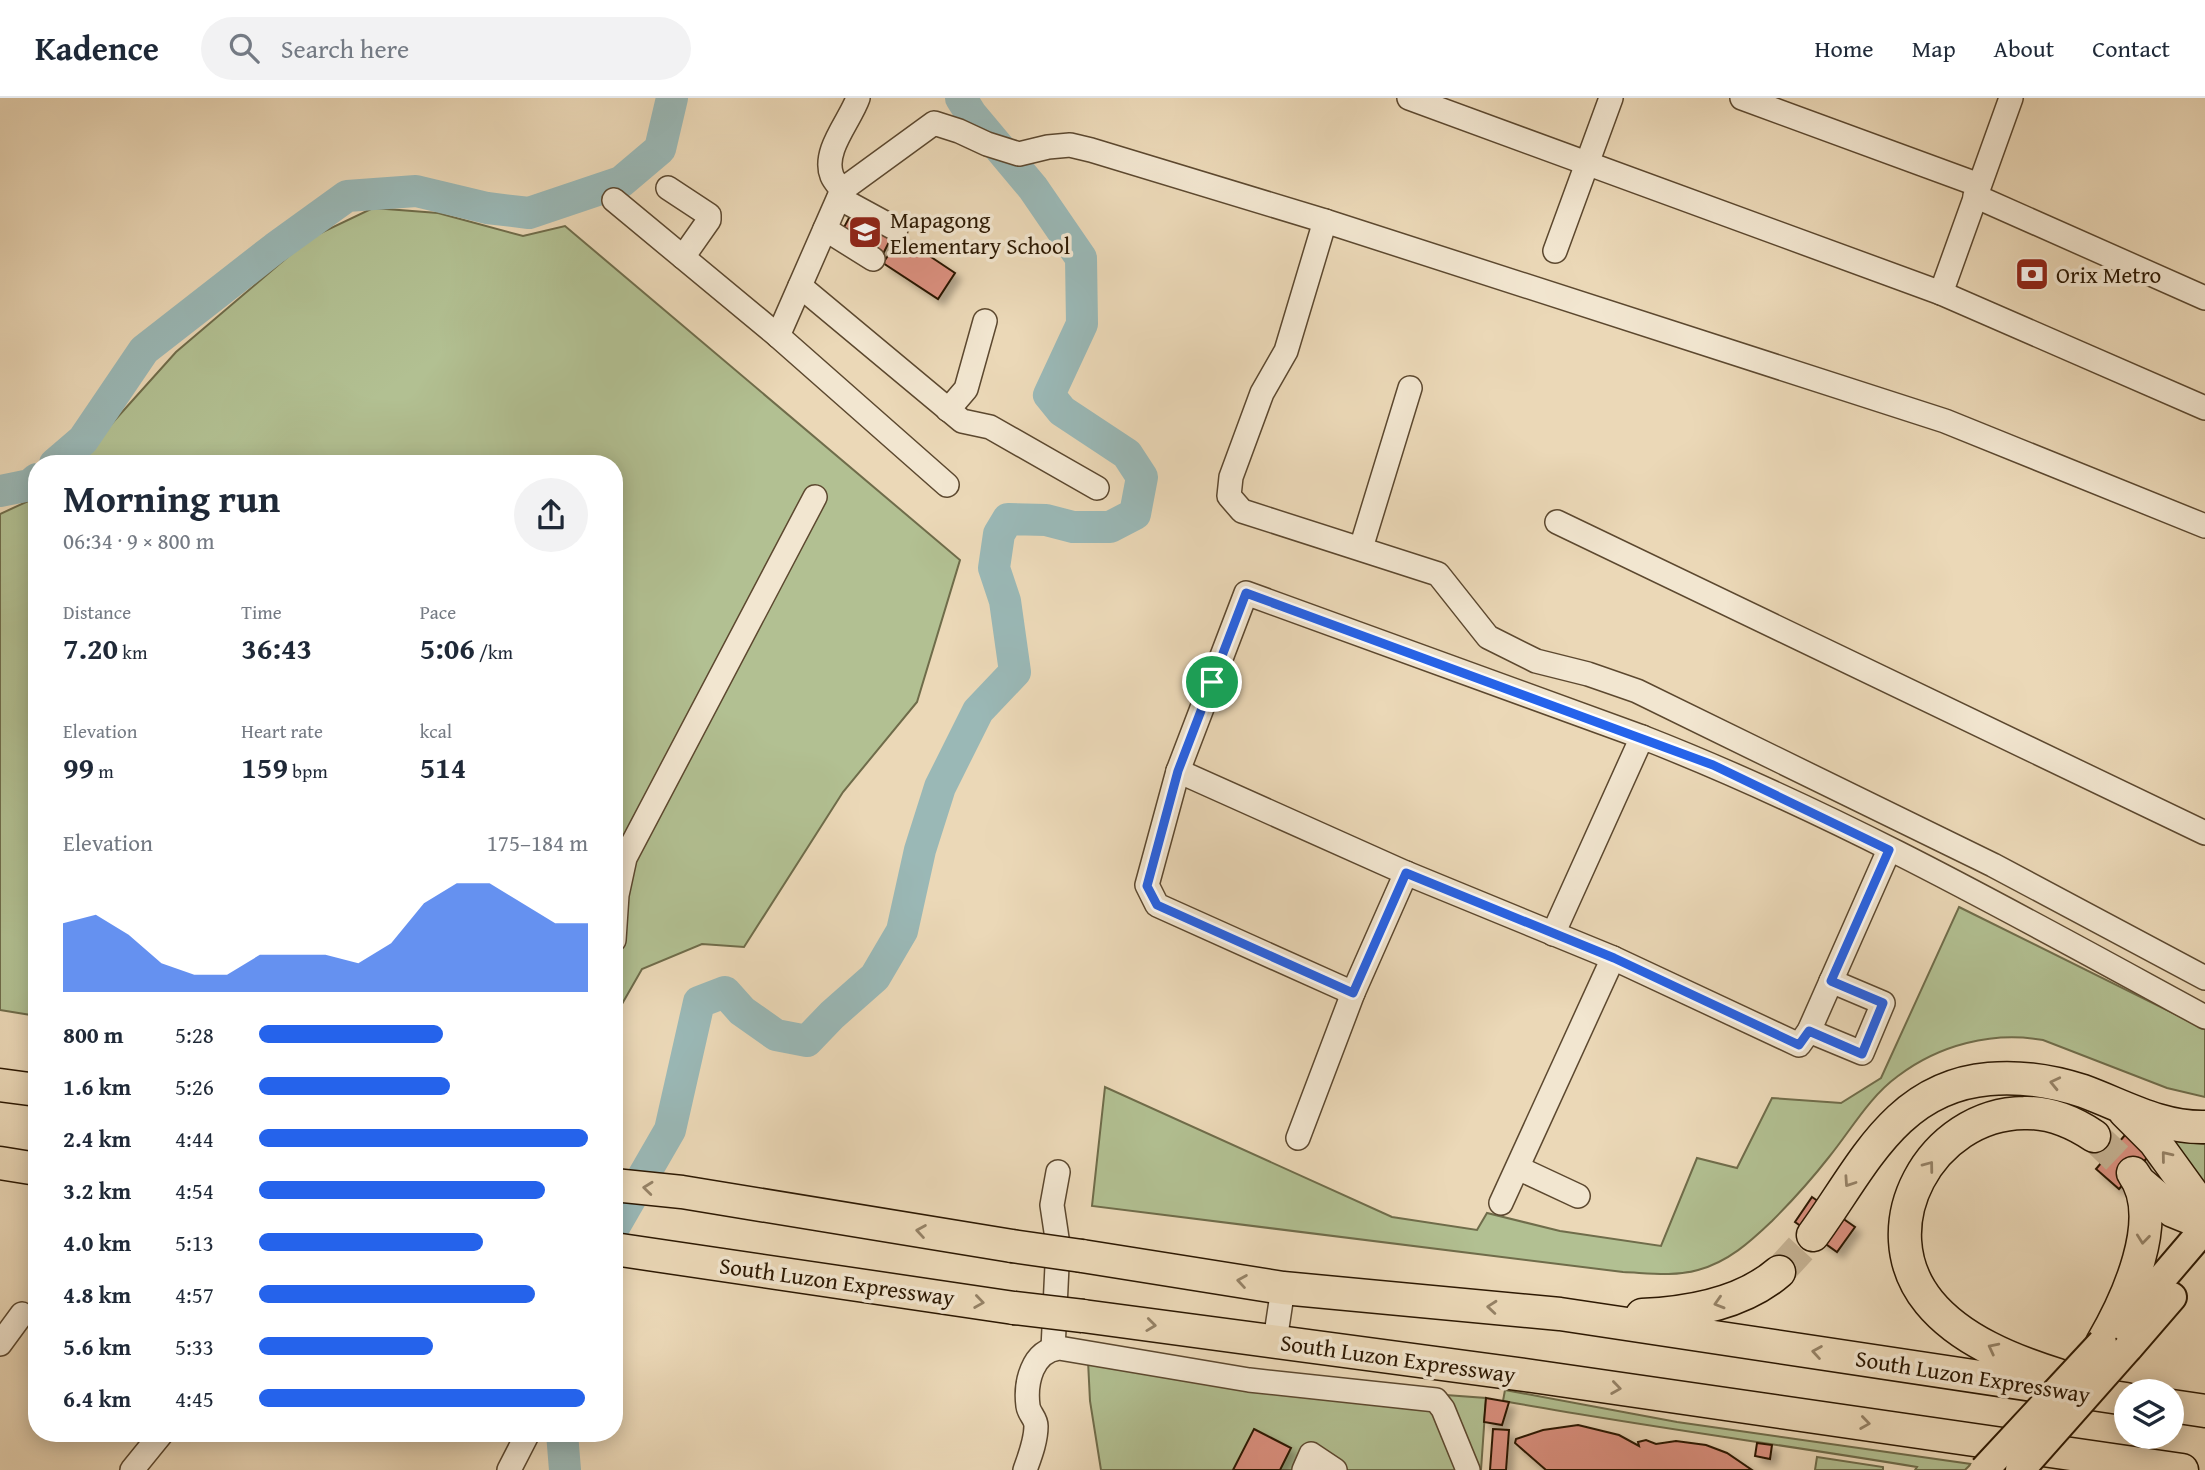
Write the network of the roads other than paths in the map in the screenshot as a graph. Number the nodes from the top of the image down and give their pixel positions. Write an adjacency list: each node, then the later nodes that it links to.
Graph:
1 (858, 98): 10 (street)
2 (1409, 98): 7 (street)
3 (1611, 98): 7 (street)
4 (1742, 98): 6 (street)
5 (2011, 98): 9 (street)
6 (1799, 108): 9 (street)
7 (1587, 163): 15 (street); 19 (street)
8 (668, 188): 16 (street)
9 (1977, 190): 19 (street); 20 (street)
10 (840, 194): 12 (street); 13 (street); 14 (street)
11 (614, 200): 16 (street)
12 (1325, 221): 30 (street); 31 (street)
13 (825, 229): 17 (street); 18 (street)
14 (896, 229)
15 (1555, 251)
16 (684, 257): 22 (street)
17 (873, 259)
18 (800, 286): 22 (street); 25 (street)
19 (1941, 293): 24 (street)
20 (2205, 298)
21 (985, 321): 25 (street)
22 (778, 335): 26 (street)
23 (1410, 388): 31 (street)
24 (2205, 408)
25 (948, 410): 27 (street)
26 (947, 485)
27 (1097, 488)
28 (815, 497): 36 (street)
29 (1557, 522): 34 (street)
30 (2205, 526)
31 (1361, 548): 40 (street)
32 (1642, 737): 33 (street); 35 (street); 38 (street)
33 (1178, 771): 37 (street); 42 (street)
34 (2205, 833)
35 (1889, 850): 41 (street); 43 (street)
36 (623, 867)
37 (1406, 873): 38 (street); 42 (street)
38 (1553, 934): 39 (street)
39 (1614, 958): 44 (street); 53 (street)
40 (2205, 978)
41 (1831, 981): 44 (street); 44 (street)
42 (1353, 993): 50 (street)
43 (2205, 1017)
44 (1809, 1031)
45 (0, 1085): 46 (highway)
46 (28, 1089)
47 (2119, 1107): 48 (highway); 58 (highway, one-way to 47); 60 (highway, one-way to 60)
48 (2205, 1127)
49 (2094, 1136): 71 (highway, one-way to 49)
50 (1298, 1138)
51 (0, 1163): 52 (highway)
52 (28, 1168)
53 (1518, 1168): 56 (street); 57 (street)
54 (1058, 1172): 70 (street)
55 (623, 1186): 64 (highway, South Luzon Expressway, one-way to 55, bridge)
56 (1578, 1196)
57 (1501, 1203)
58 (2205, 1211)
59 (2205, 1226): 69 (main road); 69 (highway, one-way to 69)
60 (1813, 1235)
61 (623, 1250): 67 (highway, South Luzon Expressway, one-way to 67, bridge)
62 (2205, 1258): 69 (main road)
63 (1779, 1272): 66 (highway, one-way to 66)
64 (1283, 1288): 66 (highway, South Luzon Expressway, one-way to 64); 67 (street)
65 (22, 1314): 68 (street)
66 (1560, 1314): 72 (highway, South Luzon Expressway, one-way to 66)
67 (1275, 1341): 77 (highway, South Luzon Expressway, one-way to 77)
68 (0, 1345)
69 (2115, 1345): 77 (main road, bridge); 84 (main road, bridge)
70 (1053, 1349): 80 (street); 83 (street)
71 (2114, 1393)
72 (2114, 1395)
73 (2184, 1408): 74 (highway)
74 (2205, 1411)
75 (155, 1442): 78 (street)
76 (523, 1442): 79 (street)
77 (2023, 1458): 85 (highway); 86 (highway, South Luzon Expressway)
78 (132, 1470)
79 (509, 1470)
80 (1026, 1470)
81 (1304, 1470): 82 (street)
82 (1335, 1470)
83 (1468, 1470)
84 (1984, 1470)
85 (2062, 1470)
86 (2182, 1470)

